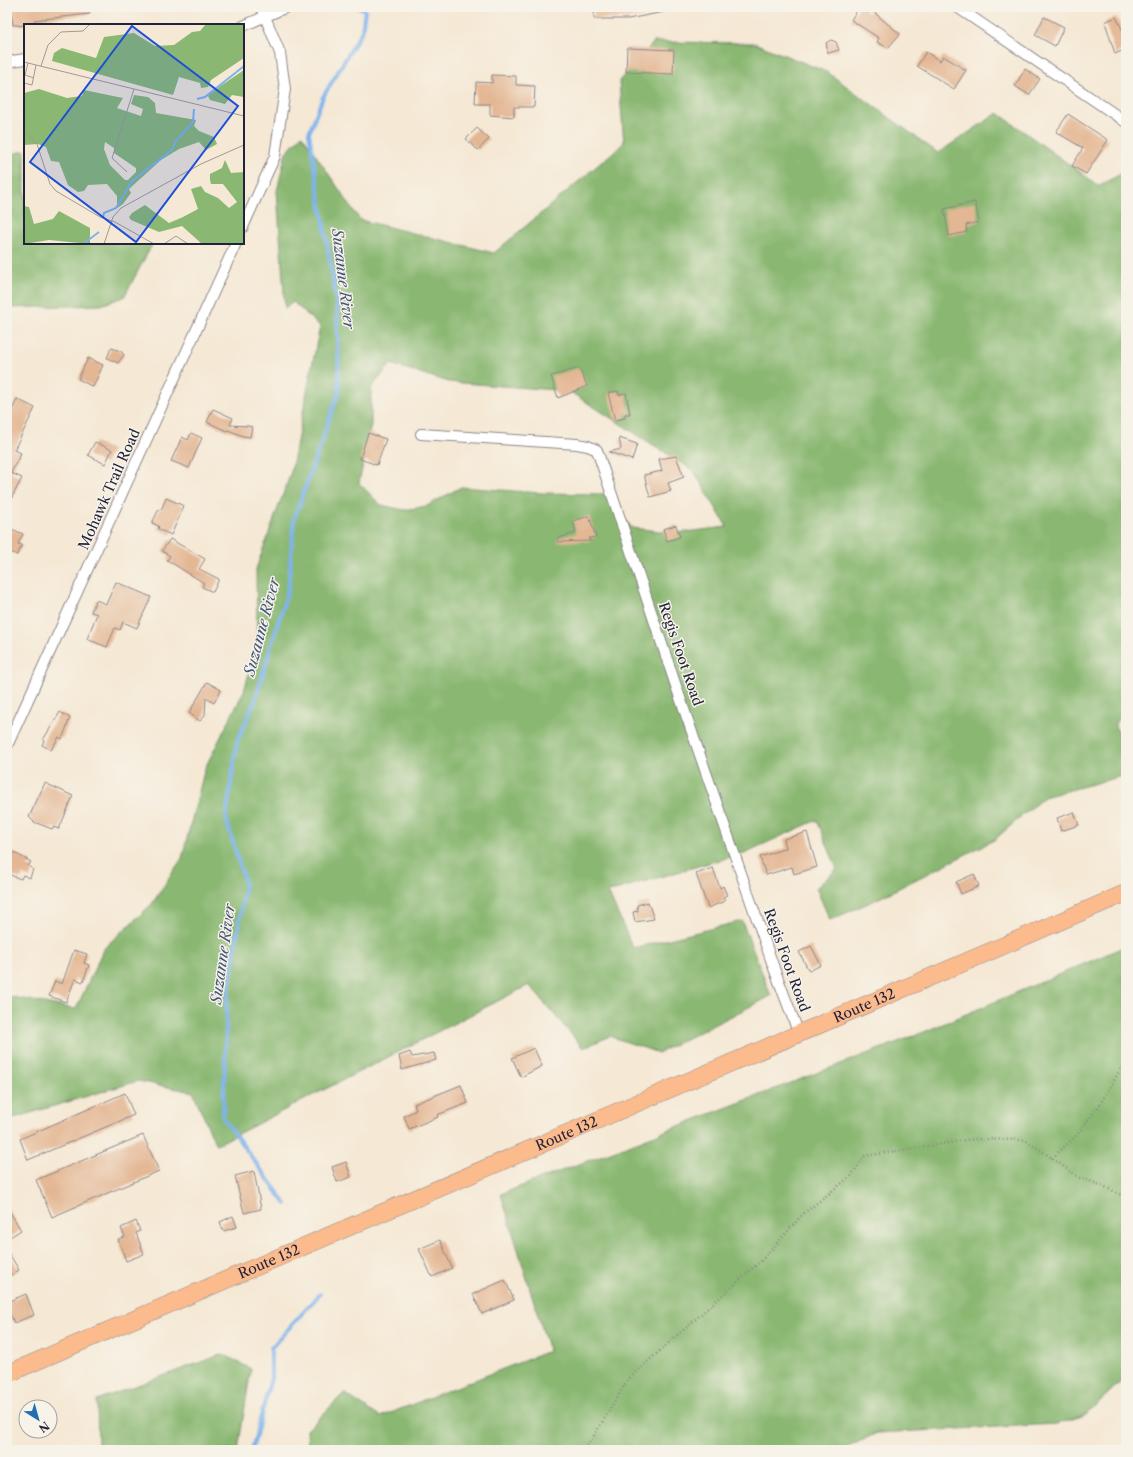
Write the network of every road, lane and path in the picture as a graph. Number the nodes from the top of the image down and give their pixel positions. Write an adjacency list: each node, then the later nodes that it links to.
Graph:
1 (261, 7): 4 (street)
2 (287, 7): 4 (street)
3 (957, 7): 8 (street)
4 (265, 17): 5 (street); 9 (street)
5 (244, 26)
6 (24, 59): 7 (street)
7 (7, 62)
8 (1126, 122)
9 (244, 225)
10 (236, 244): 12 (street, Mohawk Trail Road)
11 (421, 434): 14 (street, Regis Foot Road)
12 (7, 746)
13 (1126, 893): 14 (highway, Route 132)
14 (799, 1034): 18 (highway, Route 132)
15 (1126, 1060): 16 (path)
16 (1052, 1158): 17 (path); 19 (path)
17 (1126, 1197)
18 (7, 1374)
19 (580, 1450)

